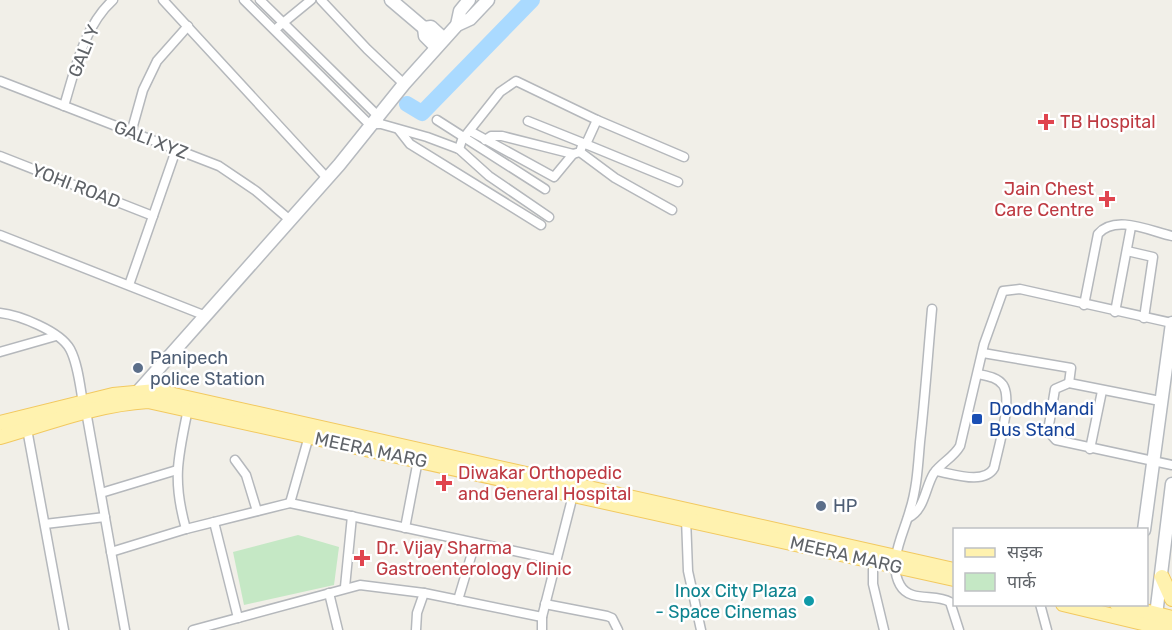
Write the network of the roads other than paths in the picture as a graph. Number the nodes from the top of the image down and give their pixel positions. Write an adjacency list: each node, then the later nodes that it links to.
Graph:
1 (113, 0): 17 (street, GALI Y)
2 (163, 0): 12 (street)
3 (244, 0): 13 (street)
4 (260, 0): 10 (street)
5 (311, 0): 10 (street)
6 (321, 0): 16 (street)
7 (391, 0): 14 (street)
8 (469, 0): 11 (street)
9 (488, 0): 11 (street)
10 (282, 24): 13 (street); 20 (street)
11 (457, 25): 14 (street)
12 (188, 26): 23 (street); 31 (street)
13 (273, 31): 20 (street)
14 (440, 43): 16 (street)
15 (0, 81): 17 (street, GALI XYZ)
16 (404, 84): 20 (street)
17 (64, 106): 23 (street, GALI XYZ)
18 (437, 120): 24 (street)
19 (597, 120): 24 (street); 26 (street); 30 (street)
20 (376, 121): 22 (street); 31 (street)
21 (528, 121): 26 (street)
22 (399, 130): 27 (street); 38 (street)
23 (131, 133): 28 (street, GALI XYZ)
24 (467, 135): 25 (street); 27 (street); 33 (street)
25 (485, 140): 26 (street); 26 (street)
26 (580, 148): 32 (street); 34 (street)
27 (459, 149): 36 (street)
28 (176, 150): 35 (street); 37 (street, GALI XYZ)
29 (0, 156): 35 (street, YOHI ROAD)
30 (684, 158)
31 (327, 178): 37 (street)
32 (678, 182)
33 (545, 189)
34 (672, 210)
35 (153, 216): 43 (street)
36 (549, 218)
37 (290, 220): 48 (street)
38 (541, 225)
39 (1131, 227): 41 (street); 42 (street); 44 (street)
40 (0, 235): 43 (street)
41 (1172, 236)
42 (1127, 251): 46 (street); 49 (street)
43 (129, 285): 48 (street)
44 (1084, 305): 46 (street); 53 (street)
45 (932, 309): 82 (street)
46 (1115, 312): 49 (street)
47 (0, 313): 51 (street)
48 (206, 316): 56 (street)
49 (1144, 318): 50 (street)
50 (1172, 323): 58 (street)
51 (56, 336): 52 (street); 60 (street)
52 (0, 352)
53 (983, 353): 54 (street); 55 (street)
54 (978, 374): 72 (street); 72 (street)
55 (1069, 383): 57 (street); 66 (street)
56 (140, 391): 59 (street); 60 (main road, MEERA MARG); 74 (main road, MEERA MARG)
57 (1102, 391): 58 (street); 66 (street)
58 (1160, 401): 69 (street)
59 (128, 402): 60 (main road, MEERA MARG); 61 (main road, MEERA MARG)
60 (84, 407): 62 (main road, MEERA MARG); 63 (main road, MEERA MARG); 75 (street)
61 (188, 409): 64 (main road, MEERA MARG); 71 (street)
62 (0, 423)
63 (27, 429): 65 (main road, MEERA MARG); 84 (street)
64 (309, 436): 68 (main road, MEERA MARG); 76 (street)
65 (0, 437)
66 (1090, 448): 69 (street)
67 (235, 460): 77 (street)
68 (418, 460): 74 (main road, MEERA MARG); 85 (street)
69 (1152, 462): 70 (street); 86 (street)
70 (1172, 465)
71 (177, 470): 75 (street); 87 (street)
72 (936, 471): 82 (street)
73 (1172, 484): 78 (street)
74 (574, 489): 81 (main road, MEERA MARG); 90 (main road, MEERA MARG); 92 (street)
75 (101, 493): 80 (street)
76 (290, 503): 77 (street); 79 (street)
77 (257, 512): 83 (street)
78 (1170, 513): 91 (street)
79 (352, 516): 85 (street); 97 (street)
80 (105, 517): 84 (street); 89 (street)
81 (686, 518): 90 (main road, MEERA MARG); 119 (street)
82 (908, 518): 93 (street)
83 (214, 522): 87 (street); 108 (street)
84 (45, 524): 112 (street)
85 (405, 528): 88 (street)
86 (1144, 528)
87 (186, 529): 89 (street)
88 (475, 543): 92 (street); 101 (street)
89 (111, 552): 113 (street)
90 (873, 556): 93 (main road, MEERA MARG); 120 (street)
91 (1168, 557): 95 (street)
92 (556, 560): 102 (street)
93 (895, 560): 94 (main road, MEERA MARG); 96 (main road, MEERA MARG); 121 (street)
94 (953, 570)
95 (1162, 577): 100 (main road); 110 (street)
96 (953, 579)
97 (345, 587): 98 (street); 99 (street)
98 (424, 592): 101 (street); 116 (street)
99 (328, 593): 108 (street); 115 (street)
100 (1172, 599)
101 (458, 600): 107 (street)
102 (545, 604): 107 (street); 118 (street)
103 (1041, 606): 122 (street)
104 (1082, 606): 106 (main road)
105 (1122, 606): 106 (main road)
106 (1138, 612): 110 (main road)
107 (542, 617): 117 (street)
108 (238, 618): 111 (street)
109 (1172, 618): 110 (main road)
110 (1155, 620): 123 (main road)
111 (208, 628): 114 (street)
112 (64, 630)
113 (125, 630)
114 (193, 630)
115 (338, 630)
116 (416, 630)
117 (542, 630)
118 (618, 630)
119 (701, 630)
120 (884, 630)
121 (959, 630)
122 (1047, 630)
123 (1172, 630)

